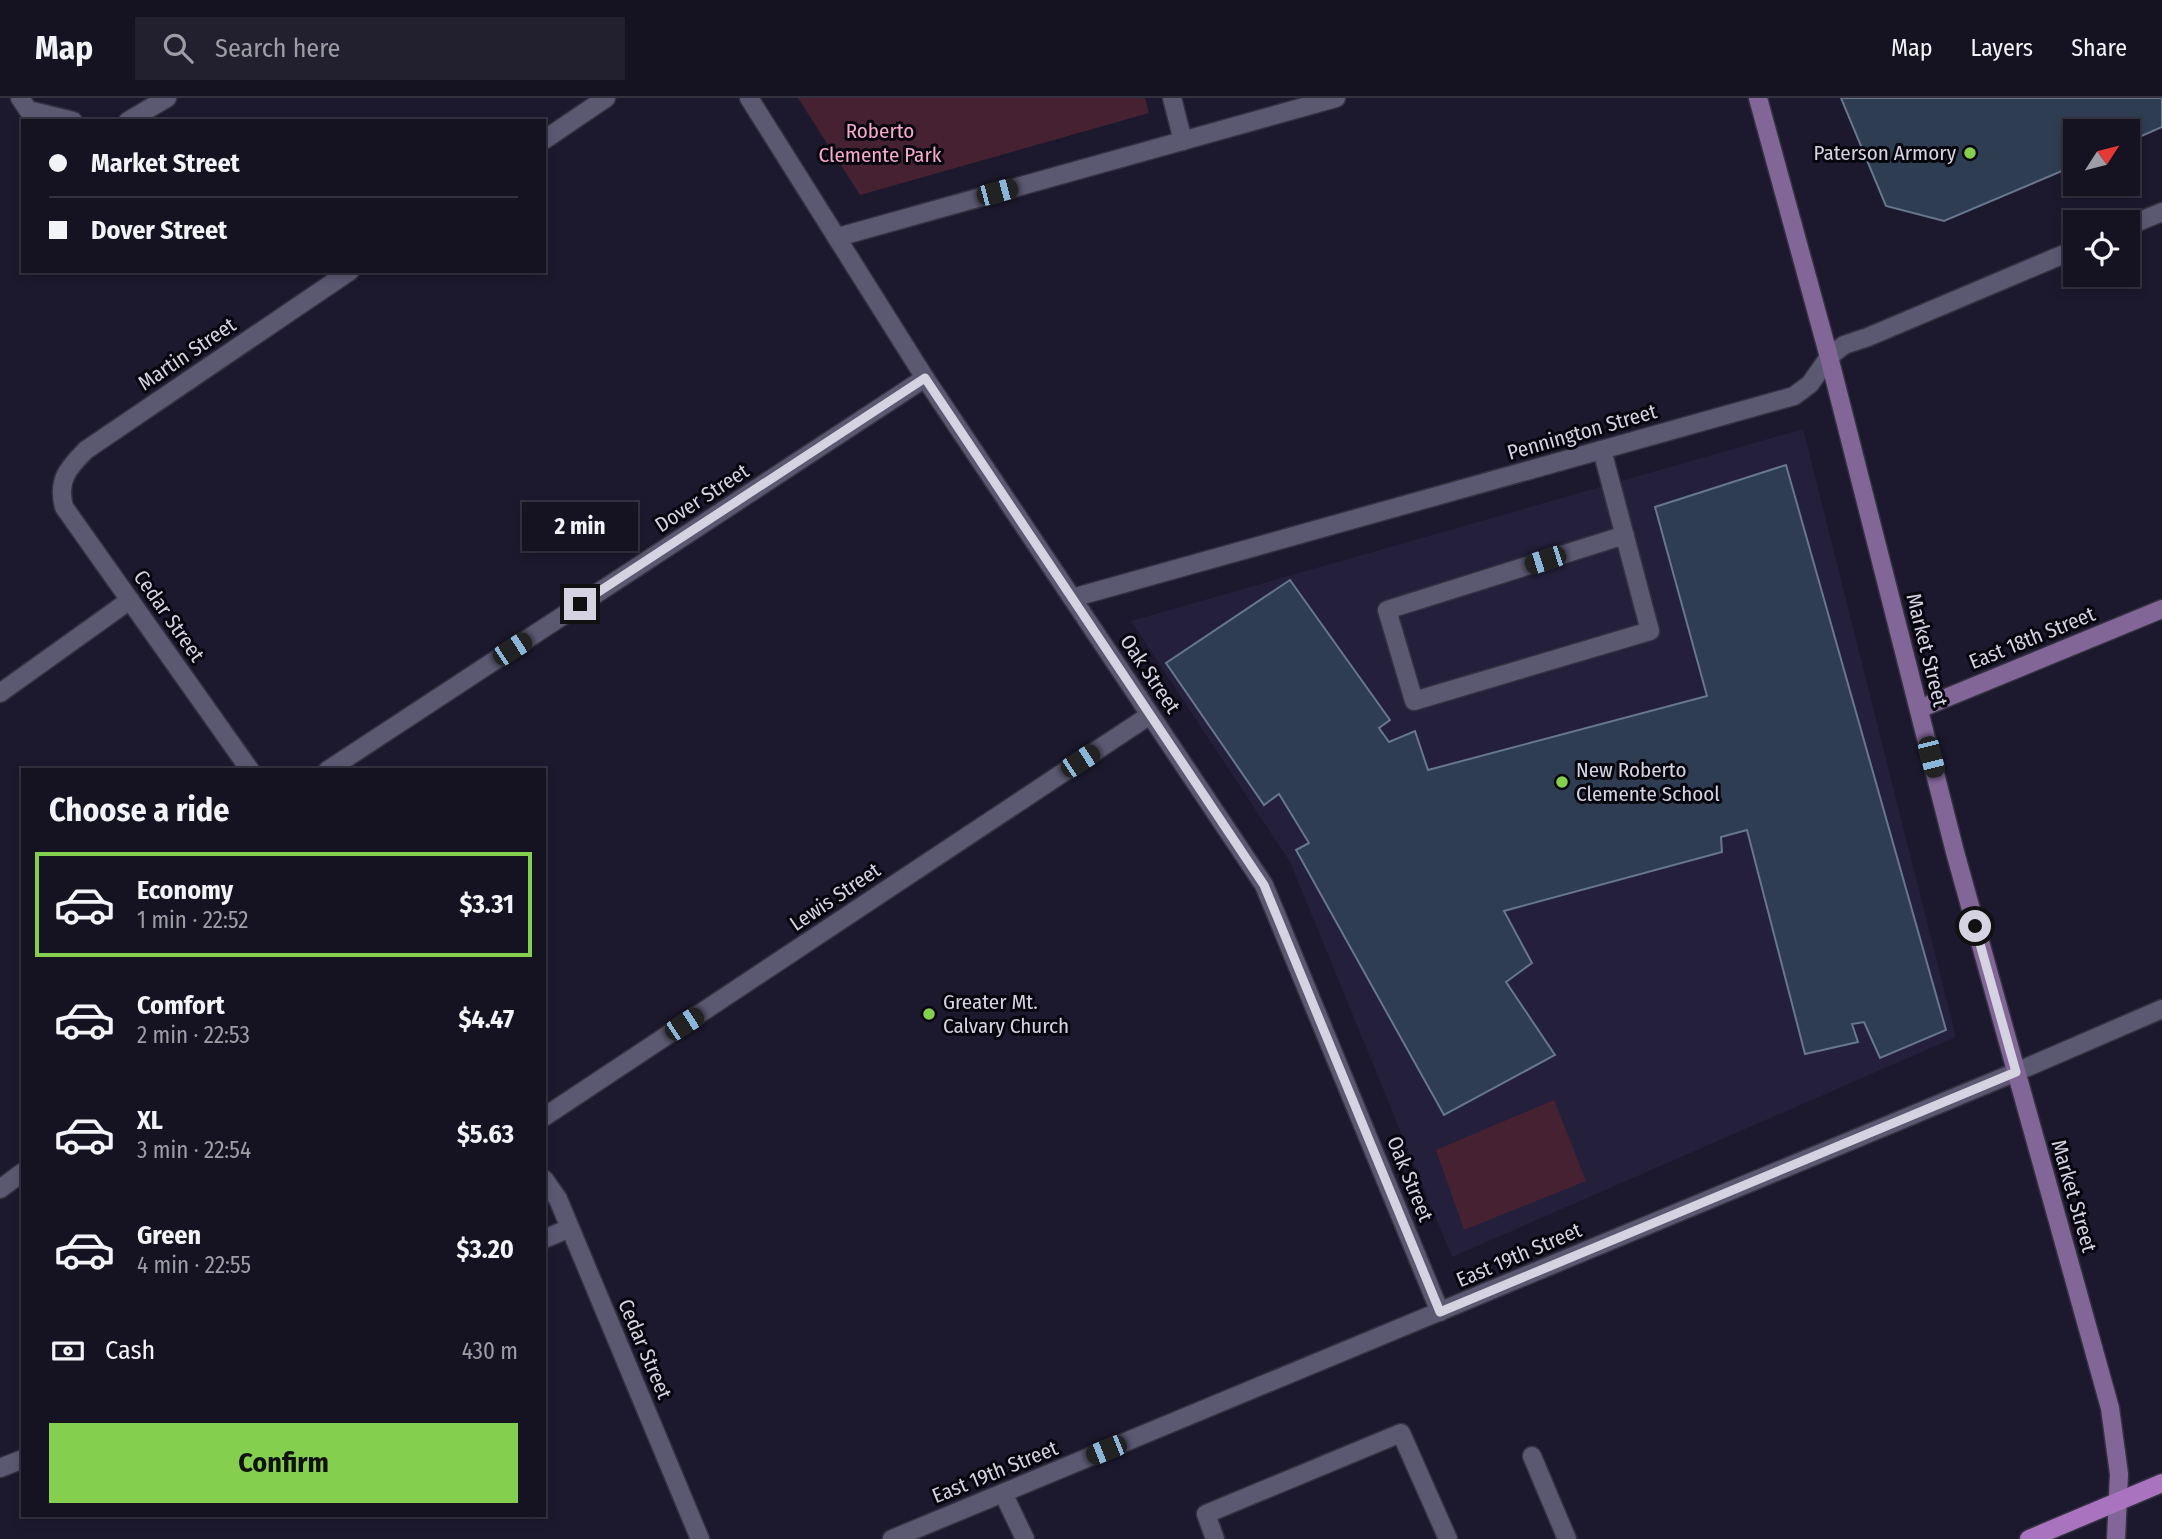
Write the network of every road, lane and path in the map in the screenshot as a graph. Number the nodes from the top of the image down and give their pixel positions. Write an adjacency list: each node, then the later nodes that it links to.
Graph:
1 (20, 98): 8 (street)
2 (167, 98): 9 (street)
3 (607, 98): 10 (street)
4 (749, 98): 14 (street, Oak Street)
5 (1172, 98): 11 (street)
6 (1336, 98): 11 (street)
7 (1758, 98): 17 (main road, Market Street)
8 (65, 119)
9 (131, 119)
10 (546, 139)
11 (1183, 141): 14 (street)
12 (2162, 212): 13 (street)
13 (2140, 221)
14 (838, 237): 18 (street, Oak Street)
15 (2063, 254): 17 (street, Pennington Street)
16 (347, 273): 20 (street, Martin Street)
17 (1829, 356): 19 (street, Pennington Street); 26 (main road, Market Street)
18 (925, 378): 22 (street, Oak Street); 29 (street, Dover Street)
19 (1602, 450): 21 (street); 22 (street, Pennington Street)
20 (62, 484): 23 (street, Cedar Street)
21 (1625, 535): 21 (street)
22 (1072, 598): 27 (street, Oak Street)
23 (130, 600): 25 (street); 28 (street, Cedar Street)
24 (2162, 609): 26 (main road, East 18th Street)
25 (0, 692)
26 (1919, 709): 31 (main road, Market Street)
27 (1150, 715): 32 (street, Lewis Street); 38 (street, Oak Street)
28 (249, 768)
29 (331, 768)
30 (2162, 1009): 31 (street, East 19th Street)
31 (2016, 1072): 38 (street, East 19th Street); 44 (main road, Market Street)
32 (546, 1116)
33 (21, 1173): 35 (street)
34 (546, 1182): 36 (street, Cedar Street)
35 (0, 1189)
36 (570, 1228): 37 (street); 46 (street, Cedar Street)
37 (546, 1238)
38 (1440, 1312): 43 (street, East 19th Street)
39 (1532, 1456): 51 (street)
40 (21, 1460): 41 (street)
41 (0, 1468)
42 (2162, 1483): 44 (main road)
43 (1003, 1493): 45 (street, East 19th Street); 48 (street)
44 (2118, 1502): 52 (main road); 53 (main road, Market Street)
45 (923, 1533): 47 (street, East 19th Street)
46 (700, 1539)
47 (892, 1539)
48 (1025, 1539)
49 (1215, 1539): 50 (street)
50 (1448, 1539)
51 (1567, 1539)
52 (2029, 1539)
53 (2116, 1539)

